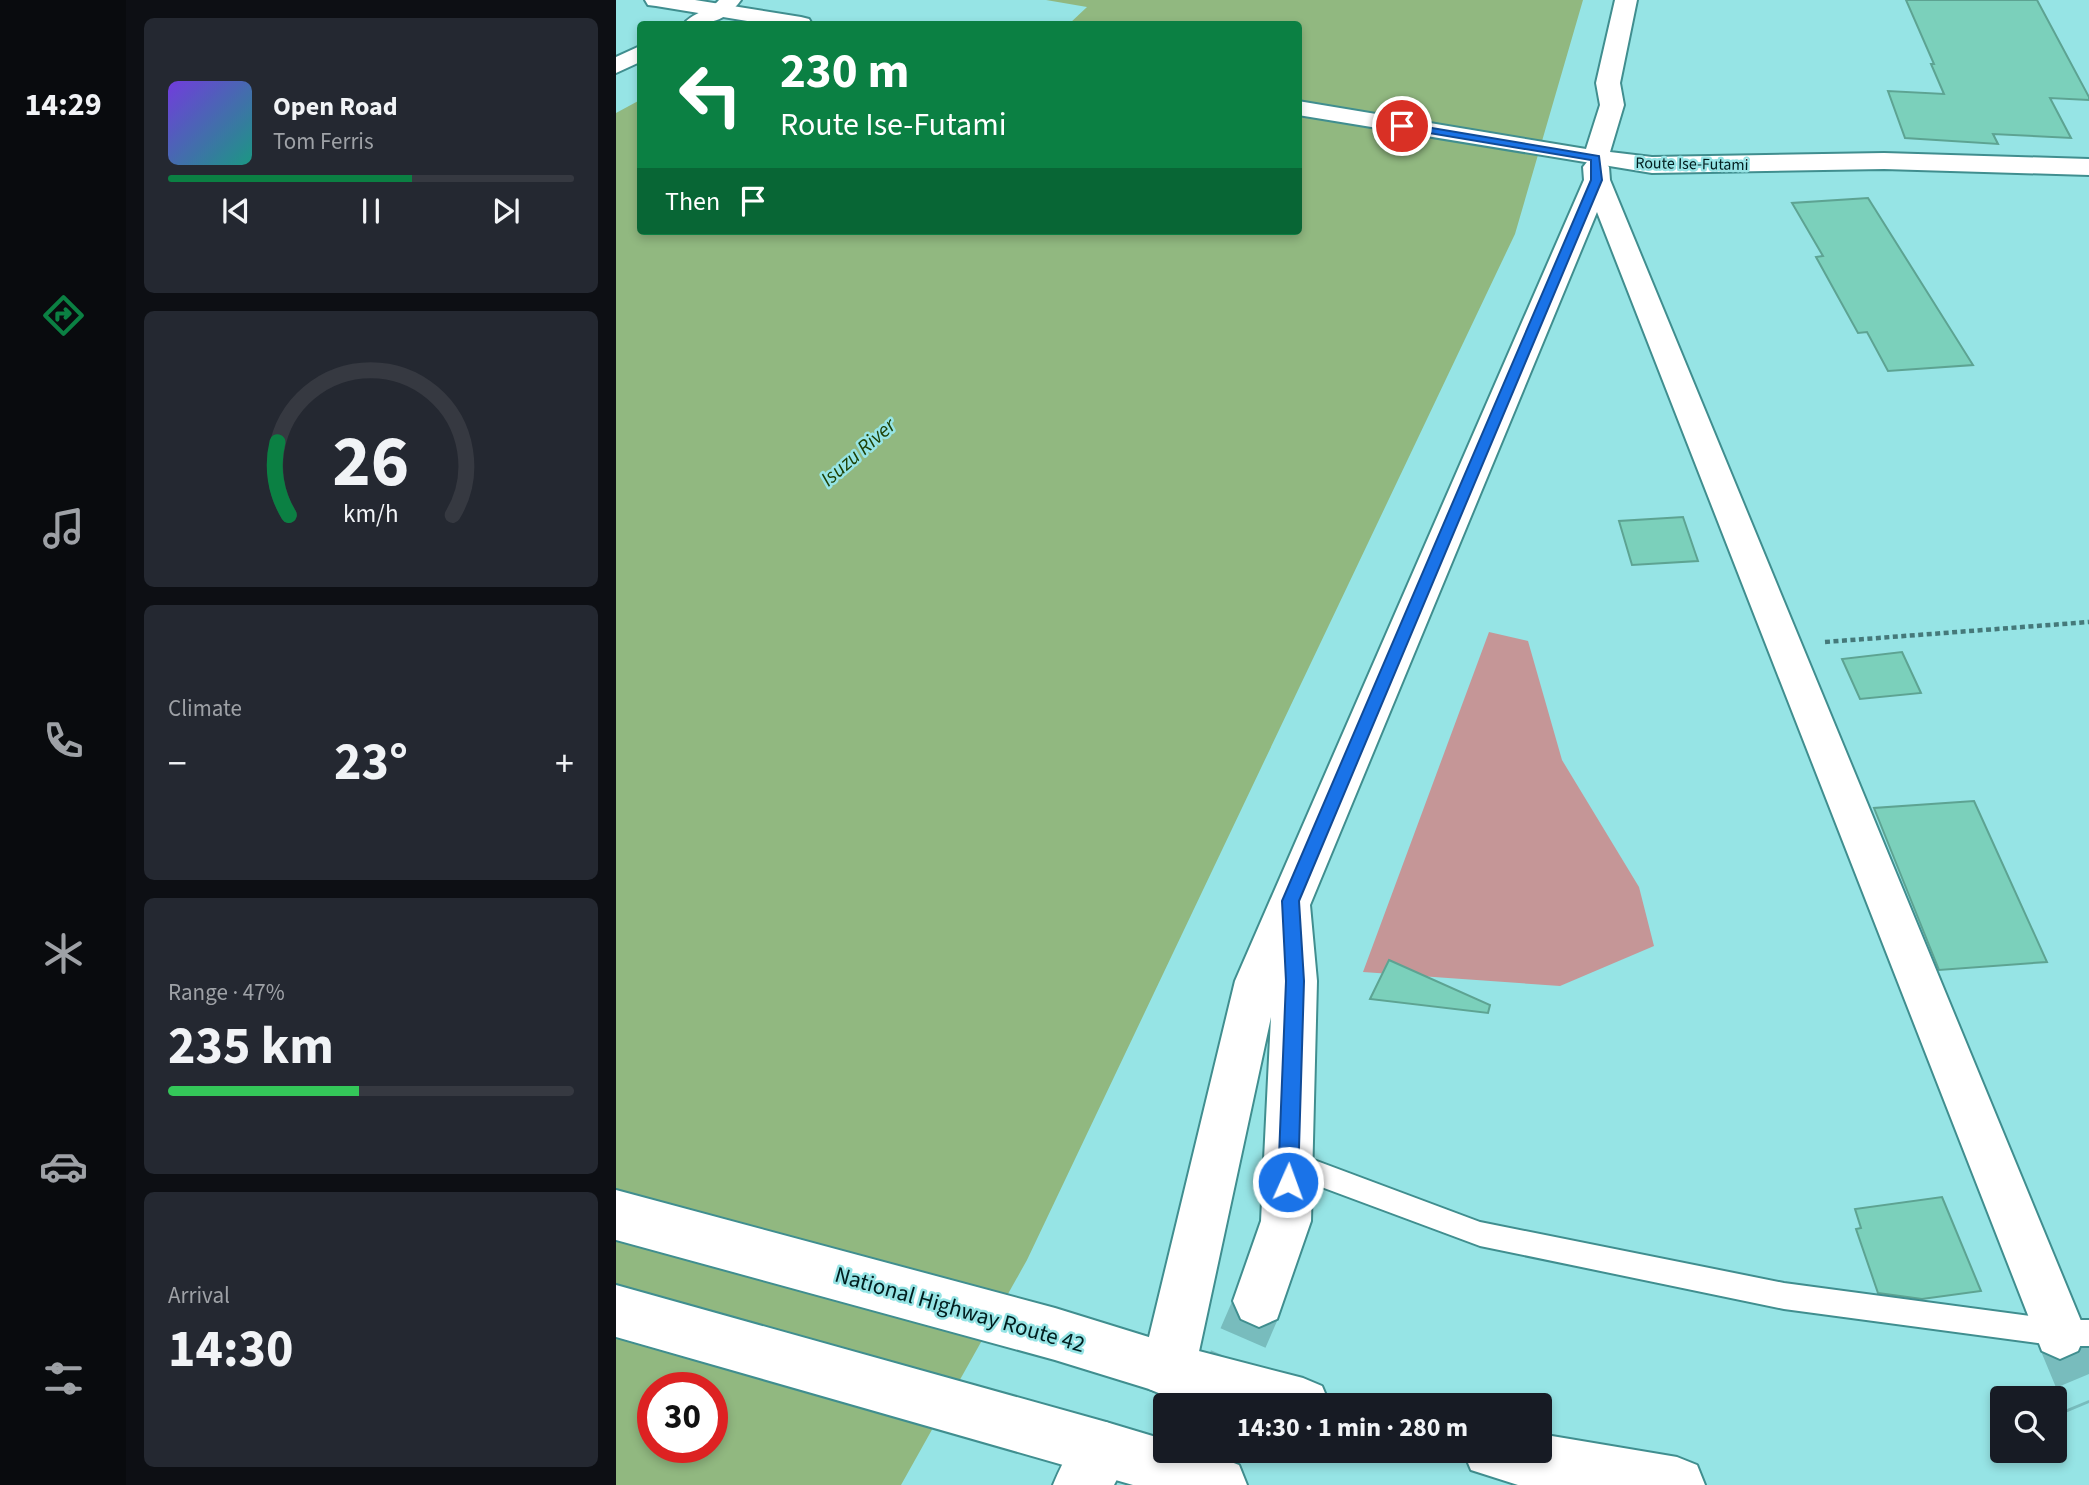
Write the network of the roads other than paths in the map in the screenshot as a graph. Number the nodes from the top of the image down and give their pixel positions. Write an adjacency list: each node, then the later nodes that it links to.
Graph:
1 (656, 0): 3 (main road)
2 (1626, 0): 10 (main road)
3 (725, 6): 4 (main road); 5 (main road)
4 (700, 21)
5 (788, 21)
6 (637, 55): 7 (main road)
7 (616, 66)
8 (1302, 109): 10 (main road, Route Ise-Futami)
9 (2089, 167): 10 (main road, Route Ise-Futami)
10 (1596, 169): 11 (main road); 16 (main road)
11 (1291, 901): 12 (main road); 17 (main road)
12 (1289, 1162): 14 (main road); 16 (lane)
13 (616, 1215): 17 (main road, National Highway Route 42)
14 (1259, 1301)
15 (616, 1311): 20 (main road)
16 (2075, 1333)
17 (1168, 1370): 18 (main road, National Highway Route 42)
18 (1257, 1393)
19 (1546, 1463): 22 (main road)
20 (1094, 1467): 21 (main road)
21 (1219, 1485)
22 (1677, 1485)

